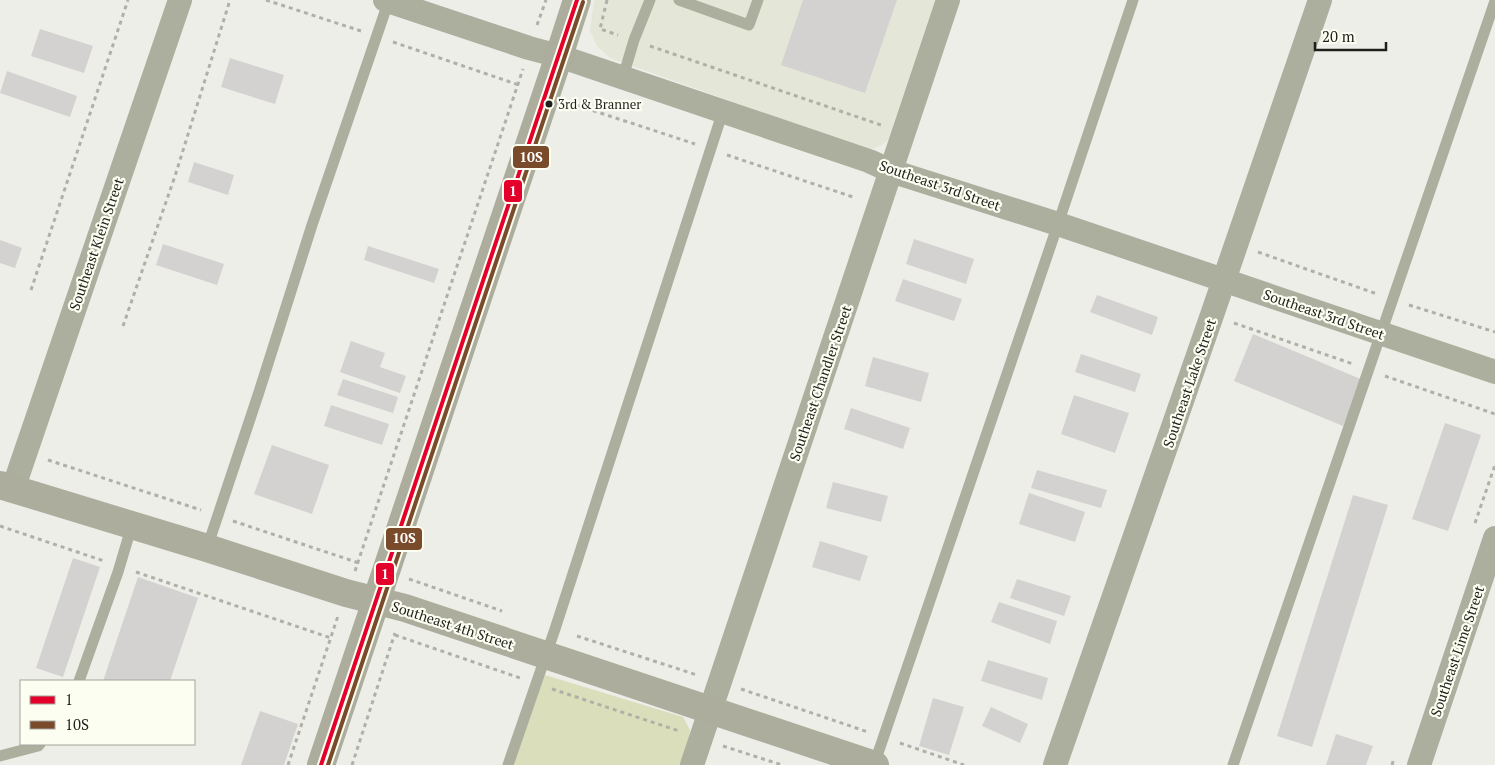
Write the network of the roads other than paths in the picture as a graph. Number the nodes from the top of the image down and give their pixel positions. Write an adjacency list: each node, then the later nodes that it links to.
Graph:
1 (180, 0): 19 (street, Southeast Klein Street)
2 (387, 0): 11 (street, Southeast 3rd Street); 22 (lane)
3 (577, 0): 11 (street)
4 (650, 0): 12 (lane)
5 (678, 0): 6 (lane)
6 (758, 0)
7 (948, 0): 14 (street, Southeast Chandler Street)
8 (1133, 0): 15 (lane)
9 (1320, 0): 16 (street, Southeast Lake Street)
10 (1495, 1): 17 (lane)
11 (559, 56): 12 (street, Southeast 3rd Street); 23 (street)
12 (623, 78): 13 (street, Southeast 3rd Street)
13 (723, 111): 14 (street, Southeast 3rd Street); 24 (lane)
14 (891, 171): 15 (street, Southeast 3rd Street); 26 (street, Southeast Chandler Street)
15 (1058, 224): 16 (street, Southeast 3rd Street); 32 (lane)
16 (1224, 280): 17 (street, Southeast 3rd Street); 33 (street, Southeast Lake Street)
17 (1382, 333): 18 (street, Southeast 3rd Street); 34 (lane)
18 (1495, 372)
19 (4, 488): 20 (street, Southeast 4th Street)
20 (132, 525): 22 (street, Southeast 4th Street); 25 (lane)
21 (1495, 538): 35 (street, Southeast Lime Street)
22 (207, 548): 23 (street, Southeast 4th Street)
23 (375, 600): 24 (street, Southeast 4th Street); 29 (street)
24 (546, 654): 26 (street, Southeast 4th Street); 30 (lane)
25 (79, 680)
26 (710, 710): 31 (street, Southeast Chandler Street); 32 (street, Southeast 4th Street)
27 (39, 745): 28 (lane)
28 (0, 756)
29 (321, 765)
30 (508, 765)
31 (692, 765)
32 (874, 765)
33 (1055, 765)
34 (1233, 765)
35 (1419, 765)

